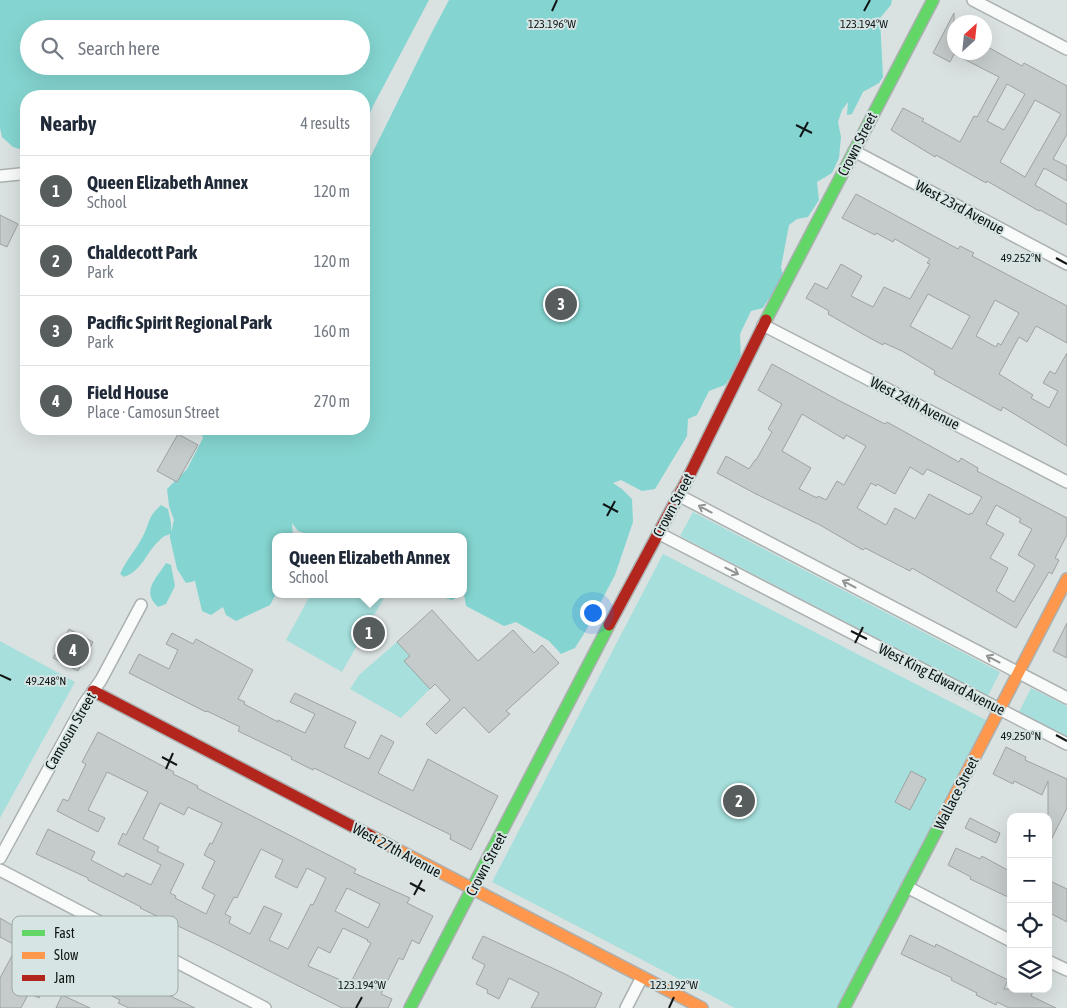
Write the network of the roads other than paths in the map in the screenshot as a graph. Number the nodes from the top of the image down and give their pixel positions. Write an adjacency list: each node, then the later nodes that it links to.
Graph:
1 (933, 0): 4 (street, Crown Street)
2 (972, 0): 3 (street)
3 (1067, 49)
4 (854, 151): 7 (street, West 23rd Avenue); 8 (street, Crown Street)
5 (20, 174): 6 (street)
6 (0, 176)
7 (1067, 264)
8 (764, 325): 9 (street, West 24th Avenue); 10 (street, Crown Street)
9 (1067, 482)
10 (678, 495): 11 (street, Crown Street); 14 (street, one-way to 10)
11 (658, 532): 17 (street, West King Edward Avenue, one-way to 17); 22 (street, Crown Street)
12 (1067, 579): 14 (street, Wallace Street)
13 (141, 605): 15 (street, Camosun Street)
14 (1018, 672): 16 (street); 17 (street, Wallace Street)
15 (92, 691): 19 (street, Camosun Street); 22 (street, West 27th Avenue)
16 (1067, 698)
17 (1000, 709): 18 (street, West King Edward Avenue); 21 (street, Wallace Street)
18 (1067, 744)
19 (0, 858)
20 (0, 870): 23 (street)
21 (907, 888): 24 (street); 33 (street, Wallace Street)
22 (472, 889): 28 (street, West 27th Avenue); 30 (street, Crown Street)
23 (89, 916)
24 (1007, 939)
25 (178, 962): 29 (street)
26 (1052, 963): 27 (street)
27 (1067, 970)
28 (642, 977): 31 (street); 32 (street, West 27th Avenue)
29 (266, 1008)
30 (410, 1008)
31 (626, 1008)
32 (702, 1008)
33 (844, 1008)

